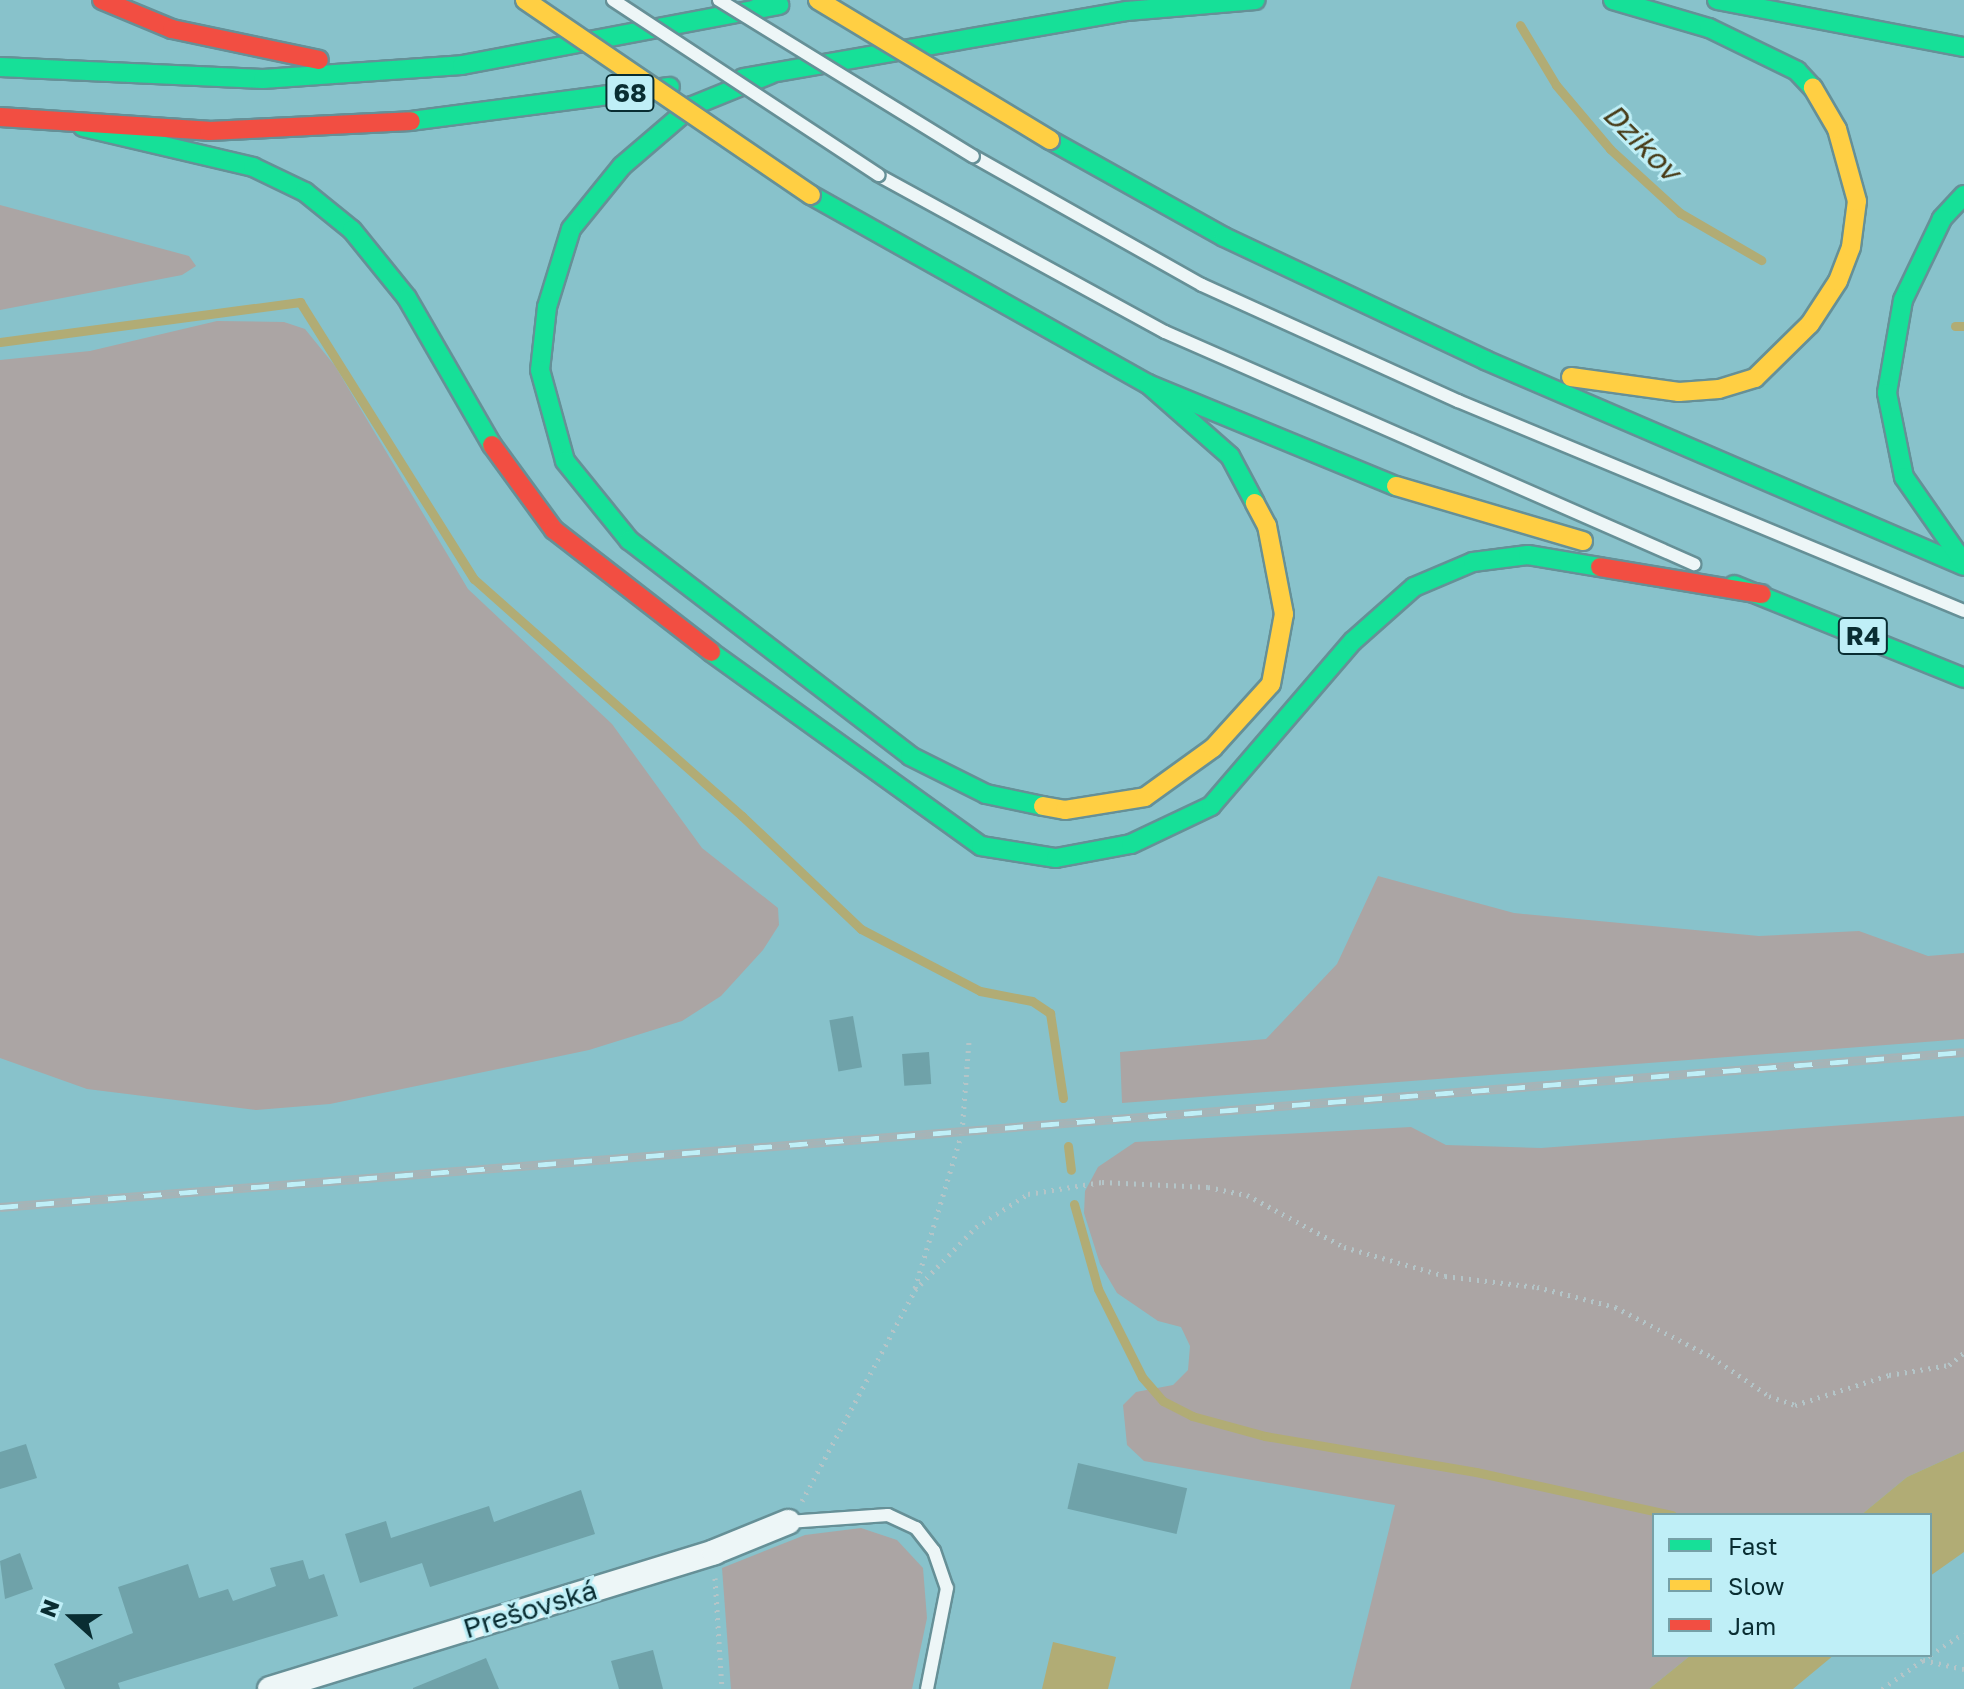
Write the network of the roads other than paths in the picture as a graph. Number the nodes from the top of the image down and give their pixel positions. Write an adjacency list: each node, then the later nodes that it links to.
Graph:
1 (102, 0): 12 (main road)
2 (525, 0): 19 (main road, bridge)
3 (613, 0): 21 (lane, R4, bridge)
4 (719, 0): 22 (lane, R4, bridge)
5 (806, 0): 10 (main road, 68)
6 (818, 0): 18 (main road, bridge)
7 (1256, 0): 14 (main road, 68)
8 (1613, 0): 18 (main road)
9 (1717, 0): 11 (main road)
10 (765, 4): 12 (main road, 68)
11 (1964, 47)
12 (462, 65): 13 (main road, 68)
13 (0, 67)
14 (771, 74): 16 (main road, 68); 19 (main road)
15 (0, 117): 16 (main road, 68)
16 (83, 127): 21 (main road)
17 (1964, 195): 20 (main road)
18 (1485, 360): 20 (main road)
19 (1148, 384): 21 (main road)
20 (1964, 564)
21 (1762, 594): 23 (main road, R4)
22 (1964, 611)
23 (1964, 678)
24 (788, 1522): 25 (street, Prešovská); 26 (lane)
25 (270, 1689)
26 (927, 1689)

